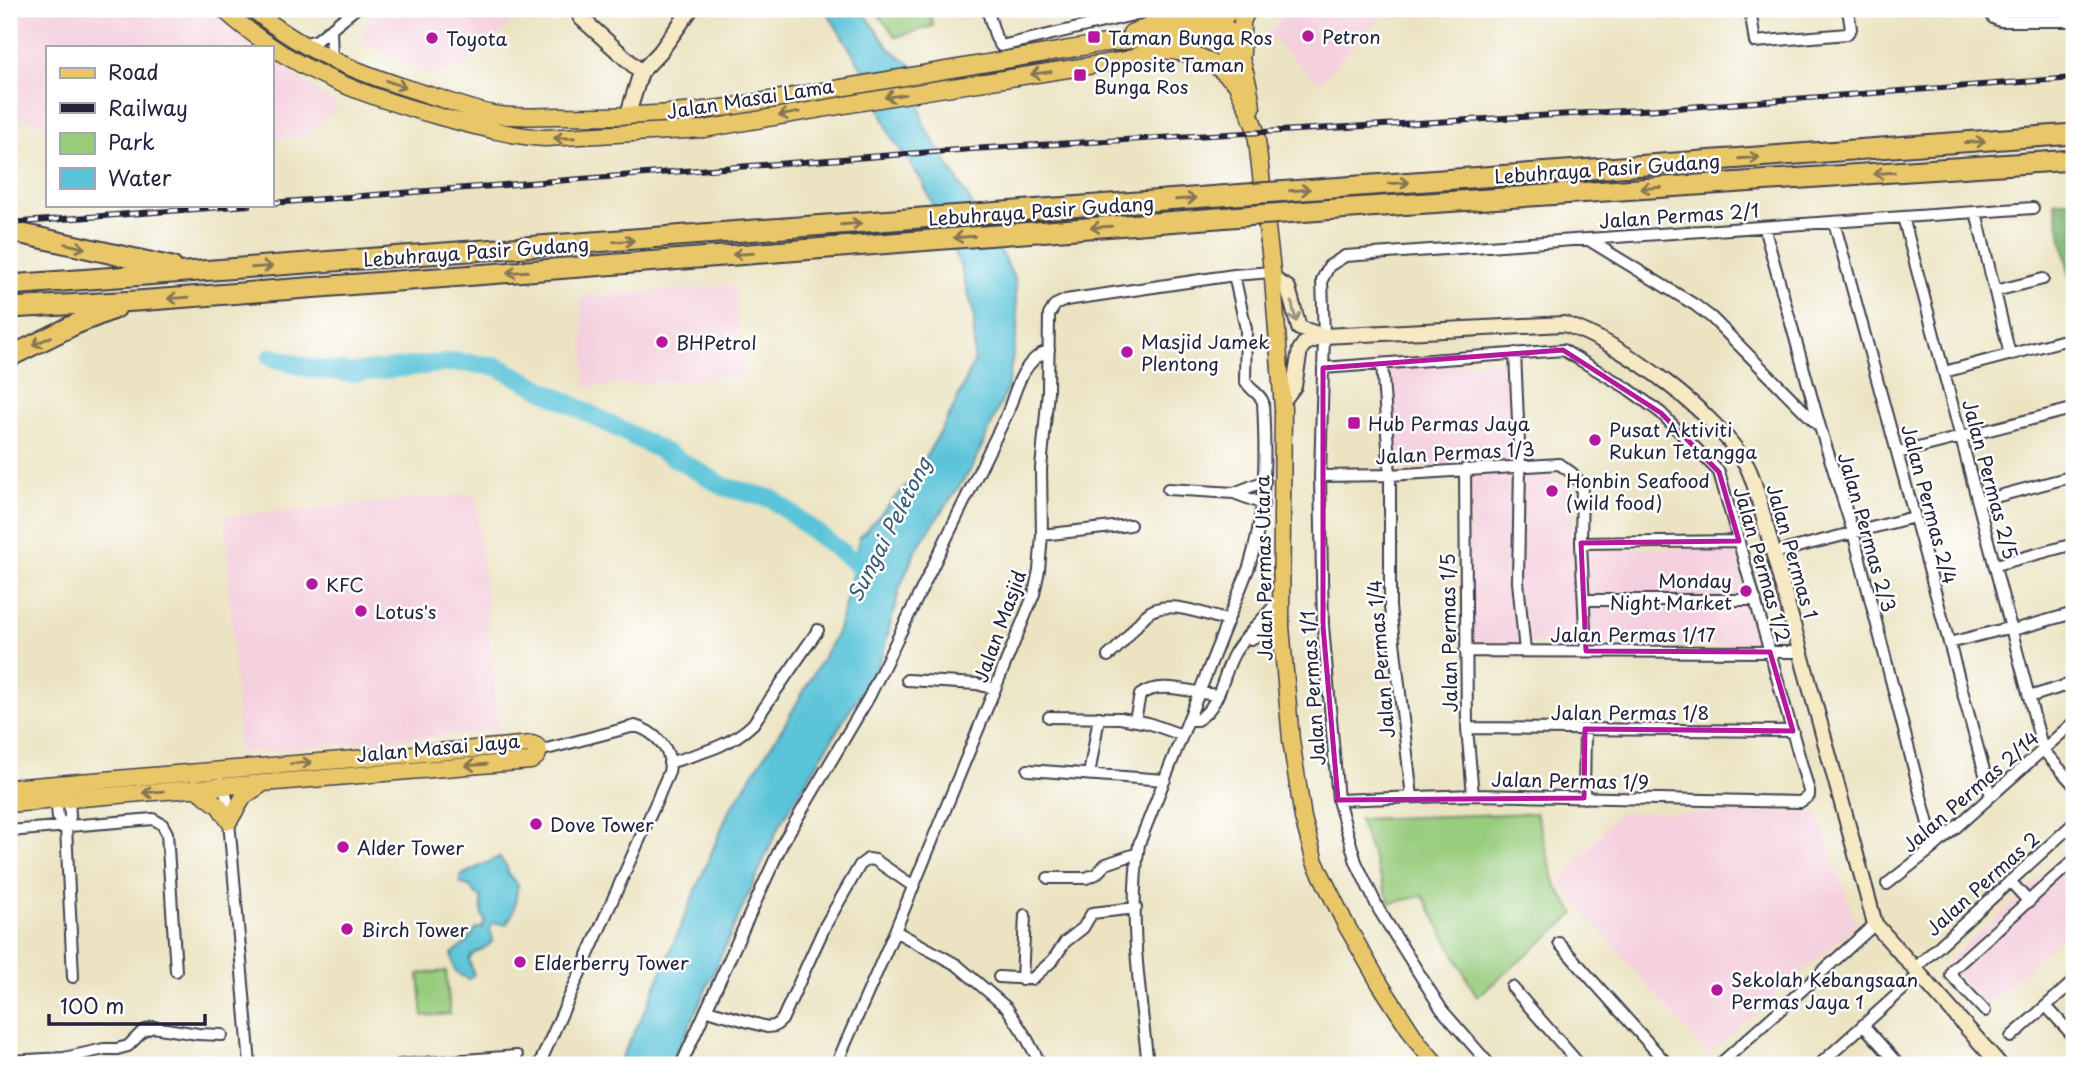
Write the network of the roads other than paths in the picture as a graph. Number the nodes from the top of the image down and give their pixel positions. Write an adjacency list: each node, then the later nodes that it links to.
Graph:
1 (223, 9): 19 (main road, Jalan Masai Lama, one-way to 1)
2 (253, 9): 17 (main road, Jalan Masai Lama)
3 (355, 9): 16 (street)
4 (577, 9): 24 (street)
5 (691, 9): 24 (street)
6 (987, 9): 12 (street)
7 (1190, 9): 18 (main road)
8 (1235, 9): 14 (main road, Jalan Masai Lama)
9 (1248, 9): 23 (main road)
10 (1750, 9): 11 (street)
11 (1848, 9)
12 (1156, 10)
13 (1992, 13): 15 (street)
14 (1220, 15): 18 (main road, Jalan Masai Lama); 21 (main road, Jalan Masai Lama); 23 (main road, Jalan Permas Utara); 26 (main road, Jalan Permas Utara)
15 (2074, 21)
16 (331, 30): 17 (street); 22 (street)
17 (302, 44): 22 (main road, Jalan Masai Lama)
18 (1099, 44): 25 (main road, Jalan Masai Lama)
19 (271, 46)
20 (273, 47): 25 (main road, Jalan Masai Lama, one-way to 20)
21 (1156, 50): 25 (main road, Jalan Masai Lama, one-way to 25); 26 (main road)
22 (332, 61): 27 (main road, Jalan Masai Lama, one-way to 27)
23 (1242, 62): 28 (main road, Jalan Permas Utara)
24 (641, 72): 27 (street)
25 (930, 82): 27 (main road, Jalan Masai Lama)
26 (1234, 83): 28 (main road, Jalan Permas Utara)
27 (627, 117)
28 (1252, 118): 41 (main road, Jalan Permas Utara)
29 (2074, 134): 39 (highway, Lebuhraya Pasir Gudang, one-way to 29, bridge)
30 (2074, 160): 45 (highway, Lebuhraya Pasir Gudang, one-way to 45, bridge)
31 (2033, 208): 32 (street, Jalan Permas 2/1)
32 (1976, 212): 33 (street, Jalan Permas 2/1); 44 (street)
33 (1903, 218): 34 (street, Jalan Permas 2/1); 55 (street, Jalan Permas 2/5)
34 (1834, 222): 35 (street, Jalan Permas 2/1); 60 (street, Jalan Permas 2/4)
35 (1764, 227): 37 (street, Jalan Permas 2/1); 58 (street, Jalan Permas 2/3)
36 (9, 231): 39 (highway, one-way to 39)
37 (1586, 239): 38 (street, Jalan Permas 2/1); 58 (street)
38 (1329, 266): 47 (street, Jalan Permas 1/1)
39 (194, 272): 43 (highway, Lebuhraya Pasir Gudang)
40 (1234, 275): 41 (street, Jalan Masjid); 49 (street, Jalan Masjid); 66 (street)
41 (1272, 276): 47 (street, one-way to 47); 56 (main road, Jalan Permas Utara)
42 (2043, 279): 44 (street)
43 (9, 285)
44 (1995, 291): 51 (street)
45 (136, 301): 46 (highway, Lebuhraya Pasir Gudang); 52 (highway, one-way to 52)
46 (9, 308)
47 (1324, 336): 54 (street, Jalan Permas 1/1); 56 (street); 78 (street, Jalan Permas 1)
48 (2065, 340): 51 (street)
49 (1049, 350): 74 (street, Jalan Masjid); 155 (street)
50 (1515, 353): 53 (street, Jalan Permas 1/2); 61 (street); 75 (street, Jalan Permas 1/2)
51 (2010, 355): 55 (street)
52 (9, 357)
53 (1382, 364): 54 (street, Jalan Permas 1/2); 63 (street, Jalan Permas 1/4)
54 (1324, 368): 64 (street, Jalan Permas 1/1)
55 (1944, 372): 59 (street, Jalan Permas 2/5)
56 (1282, 402): 80 (main road, Jalan Permas Utara)
57 (2072, 409): 59 (street)
58 (1820, 427): 73 (street, Jalan Permas 2/3)
59 (1963, 437): 60 (street); 69 (street, Jalan Permas 2/5)
60 (1898, 453): 71 (street, Jalan Permas 2/4)
61 (1520, 466): 62 (street, Jalan Permas 1/3); 76 (street, Jalan Permas 1/3); 90 (street)
62 (1465, 469): 63 (street, Jalan Permas 1/3); 89 (street, Jalan Permas 1/5)
63 (1390, 475): 64 (street, Jalan Permas 1/3); 125 (street, Jalan Permas 1/4)
64 (1320, 476): 127 (street, Jalan Permas 1/1)
65 (2074, 476): 69 (street)
66 (1265, 481): 68 (street); 70 (street)
67 (1168, 489): 68 (street)
68 (1234, 493): 70 (street)
69 (1979, 501): 79 (street, Jalan Permas 2/5)
70 (1264, 503): 84 (street)
71 (1914, 517): 73 (street); 88 (street, Jalan Permas 2/4)
72 (1130, 525): 74 (street)
73 (1853, 533): 78 (street); 134 (street, Jalan Permas 2/3)
74 (1042, 535): 98 (street, Jalan Masjid)
75 (1739, 541): 76 (street); 82 (street, Jalan Permas 1/2)
76 (1581, 543): 81 (street)
77 (2074, 544): 79 (street)
78 (1774, 553): 94 (street, Jalan Permas 1)
79 (1996, 565): 86 (street, Jalan Permas 2/5)
80 (1280, 598): 85 (main road, Jalan Permas Utara); 91 (street)
81 (1584, 600): 82 (street); 92 (street)
82 (1755, 600): 93 (street, Jalan Permas 1/2)
83 (2074, 613): 86 (street)
84 (1226, 620): 95 (street); 99 (street)
85 (1281, 626): 91 (street); 171 (main road, Jalan Permas Utara)
86 (2012, 628): 88 (street); 101 (street, Jalan Permas 2/5)
87 (818, 631): 113 (street)
88 (1949, 643): 124 (street, Jalan Permas 2/4)
89 (1465, 650): 90 (street, Jalan Permas 1/17); 107 (street, Jalan Permas 1/5)
90 (1525, 650): 92 (street, Jalan Permas 1/17)
91 (1235, 651): 100 (street)
92 (1586, 651): 93 (street, Jalan Permas 1/17)
93 (1770, 652): 94 (street, Jalan Permas 1/17); 109 (street, Jalan Permas 1/2)
94 (1801, 652): 144 (street, Jalan Permas 1)
95 (1108, 656)
96 (908, 680): 98 (street)
97 (2074, 683): 101 (street)
98 (995, 689): 140 (street, Jalan Masjid)
99 (1199, 694): 100 (street); 104 (street); 105 (street)
100 (1219, 695): 105 (street)
101 (2029, 696): 111 (street, Jalan Permas 2/5)
102 (1049, 717): 103 (street)
103 (1099, 717): 104 (street); 115 (street)
104 (1135, 720): 110 (street)
105 (1188, 720): 110 (street)
106 (2074, 722): 111 (street, Jalan Permas 2/14)
107 (1467, 728): 108 (street, Jalan Permas 1/8); 123 (street, Jalan Permas 1/5)
108 (1585, 729): 109 (street, Jalan Permas 1/8); 126 (street)
109 (1793, 731): 128 (street, Jalan Permas 1/2)
110 (1182, 735): 116 (street)
111 (2043, 750): 119 (street); 124 (street, Jalan Permas 2/14)
112 (540, 751): 113 (street); 117 (main road, Jalan Masai Jaya, one-way to 112); 118 (main road, Jalan Masai Jaya, one-way to 118)
113 (669, 763): 166 (street)
114 (1028, 770): 115 (street)
115 (1089, 775): 116 (street)
116 (1165, 780): 135 (street)
117 (227, 782): 118 (main road, Jalan Masai Jaya); 121 (main road, Jalan Masai Jaya); 122 (main road, Jalan Masai Jaya); 131 (street)
118 (264, 783): 131 (main road)
119 (2074, 785)
120 (9, 788): 122 (main road, Jalan Masai Jaya)
121 (195, 789): 122 (main road, Jalan Masai Jaya, one-way to 122); 131 (main road)
122 (63, 792): 129 (main road, Jalan Masai Jaya); 130 (street)
123 (1473, 795): 125 (street, Jalan Permas 1/9); 126 (street, Jalan Permas 1/9)
124 (1991, 796): 134 (street, Jalan Permas 2/14)
125 (1412, 797): 127 (street, Jalan Permas 1/9)
126 (1584, 799): 128 (street, Jalan Permas 1/9)
127 (1338, 800): 172 (street, Jalan Permas 1/1)
128 (1800, 803)
129 (9, 804)
130 (65, 821): 133 (street); 147 (street); 149 (street)
131 (229, 821): 164 (street)
132 (2074, 823): 138 (street, Jalan Permas 2)
133 (9, 831)
134 (1934, 847): 139 (street, Jalan Permas 2/14)
135 (1138, 853): 137 (street); 142 (street)
136 (2074, 860): 141 (street)
137 (1048, 878)
138 (2010, 881): 141 (street); 148 (street, Jalan Permas 2)
139 (1887, 884)
140 (913, 886): 145 (street, Jalan Masjid); 155 (street)
141 (2029, 902): 156 (street)
142 (1136, 908): 151 (street); 170 (street)
143 (1025, 915): 151 (street)
144 (1875, 924): 148 (street, Jalan Permas 1); 175 (street)
145 (895, 931): 168 (street, Jalan Masjid); 169 (street)
146 (1559, 943): 174 (street)
147 (176, 971)
148 (1917, 972): 157 (street, Jalan Permas 2); 178 (street, Jalan Permas 1)
149 (73, 977)
150 (999, 977): 151 (street)
151 (1021, 980)
152 (2074, 981): 154 (street)
153 (1511, 987): 173 (street)
154 (2046, 1006): 159 (street); 160 (street)
155 (707, 1010): 167 (street)
156 (1985, 1011)
157 (1863, 1025): 176 (street, Jalan Permas 2); 177 (street)
158 (222, 1035): 163 (street)
159 (2011, 1037)
160 (2074, 1037)
161 (517, 1056): 165 (street)
162 (9, 1061): 163 (street)
163 (64, 1062)
164 (250, 1065)
165 (399, 1065)
166 (538, 1065)
167 (681, 1065)
168 (836, 1065)
169 (1041, 1065)
170 (1148, 1065)
171 (1437, 1065)
172 (1490, 1065)
173 (1580, 1065)
174 (1668, 1065)
175 (1719, 1065)
176 (1819, 1065)
177 (1899, 1065)
178 (2000, 1065)

